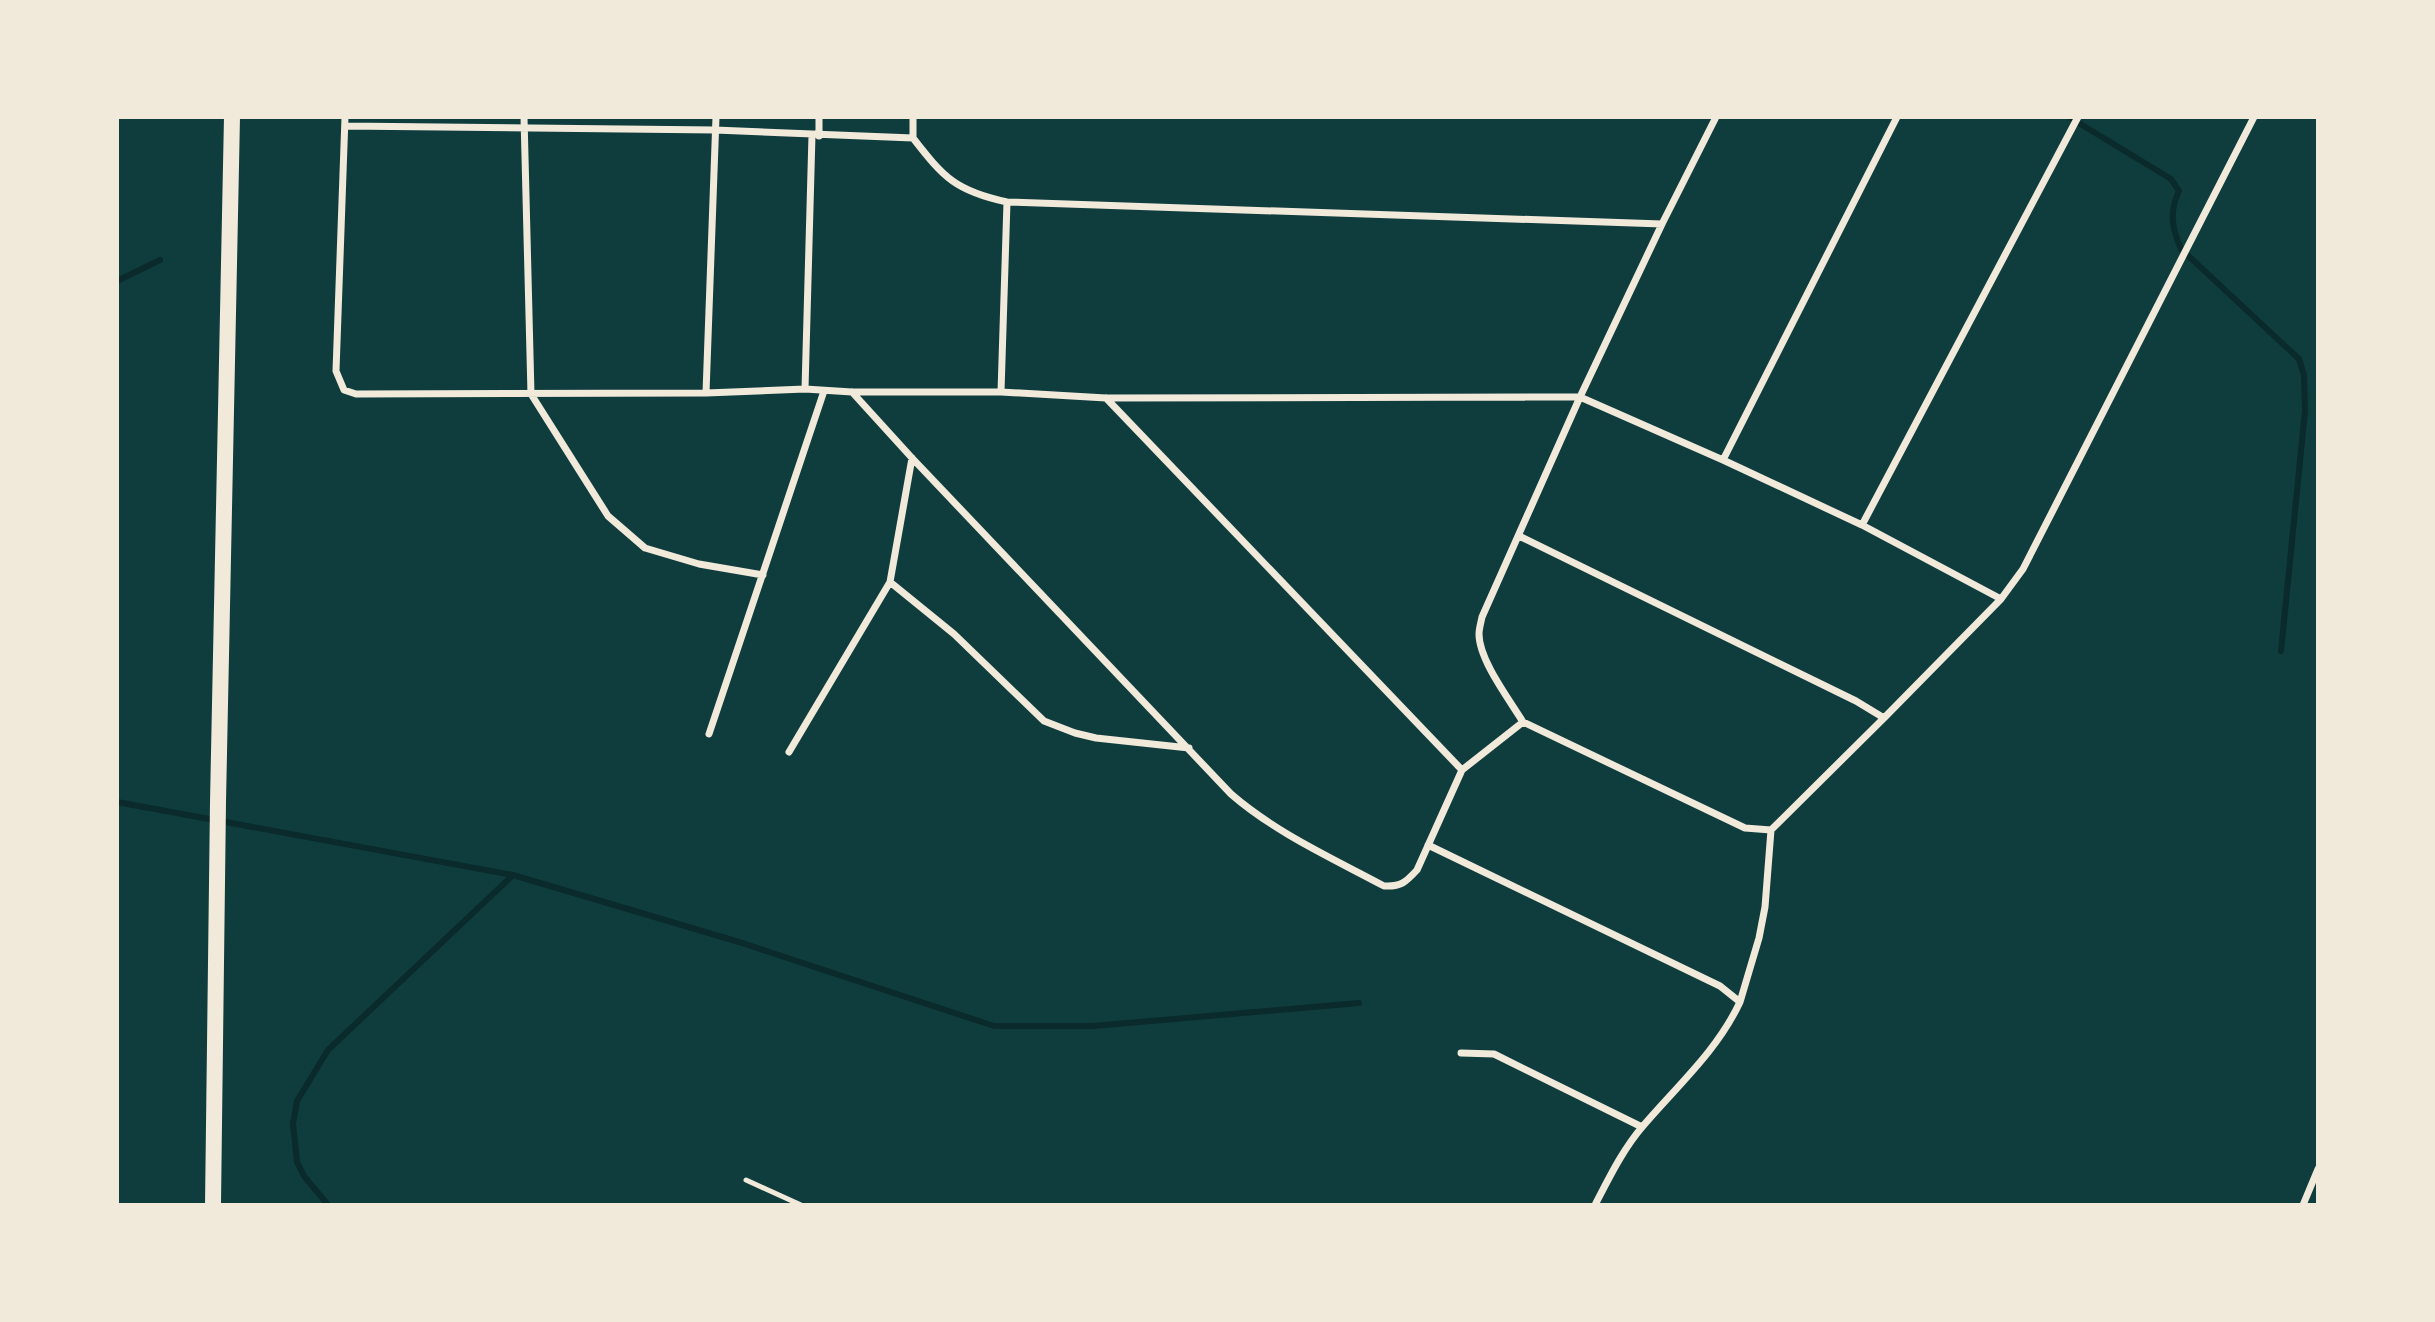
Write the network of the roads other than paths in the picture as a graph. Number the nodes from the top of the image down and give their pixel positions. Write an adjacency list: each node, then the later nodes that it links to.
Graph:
1 (232, 117): 45 (main road)
2 (524, 117): 11 (street)
3 (716, 117): 12 (street)
4 (819, 117): 13 (street)
5 (913, 117): 14 (street)
6 (1716, 117): 16 (street)
7 (1897, 117): 26 (street)
8 (2078, 117): 27 (street)
9 (2254, 117): 31 (street)
10 (345, 122): 11 (street); 22 (street)
11 (523, 127): 12 (street); 22 (street)
12 (715, 130): 13 (street); 21 (street)
13 (816, 135): 14 (street); 17 (street)
14 (913, 138): 15 (street)
15 (1007, 202): 16 (street); 20 (street)
16 (1662, 224): 23 (street)
17 (805, 388): 18 (street); 21 (street)
18 (824, 391): 19 (street); 29 (street)
19 (852, 392): 20 (street); 25 (street)
20 (1001, 392): 24 (street)
21 (706, 393): 22 (street)
22 (531, 394): 29 (street)
23 (1580, 397): 24 (street); 26 (street); 28 (street)
24 (1106, 398): 37 (street)
25 (912, 458): 30 (street); 35 (street)
26 (1723, 460): 27 (street)
27 (1862, 525): 31 (street)
28 (1519, 537): 32 (street); 33 (street)
29 (763, 575): 34 (street)
30 (890, 582): 35 (street); 36 (street)
31 (2001, 598): 32 (street)
32 (1884, 718): 38 (street)
33 (1523, 722): 37 (street); 38 (street)
34 (709, 734)
35 (1189, 748): 39 (street)
36 (789, 752)
37 (1462, 770): 39 (street)
38 (1771, 831): 40 (street)
39 (1428, 845): 40 (street)
40 (1740, 1002): 42 (street)
41 (1461, 1054): 42 (street)
42 (1642, 1127): 47 (street)
43 (2318, 1169): 48 (street)
44 (746, 1180): 46 (lane)
45 (213, 1205)
46 (801, 1205)
47 (1595, 1205)
48 (2303, 1205)

